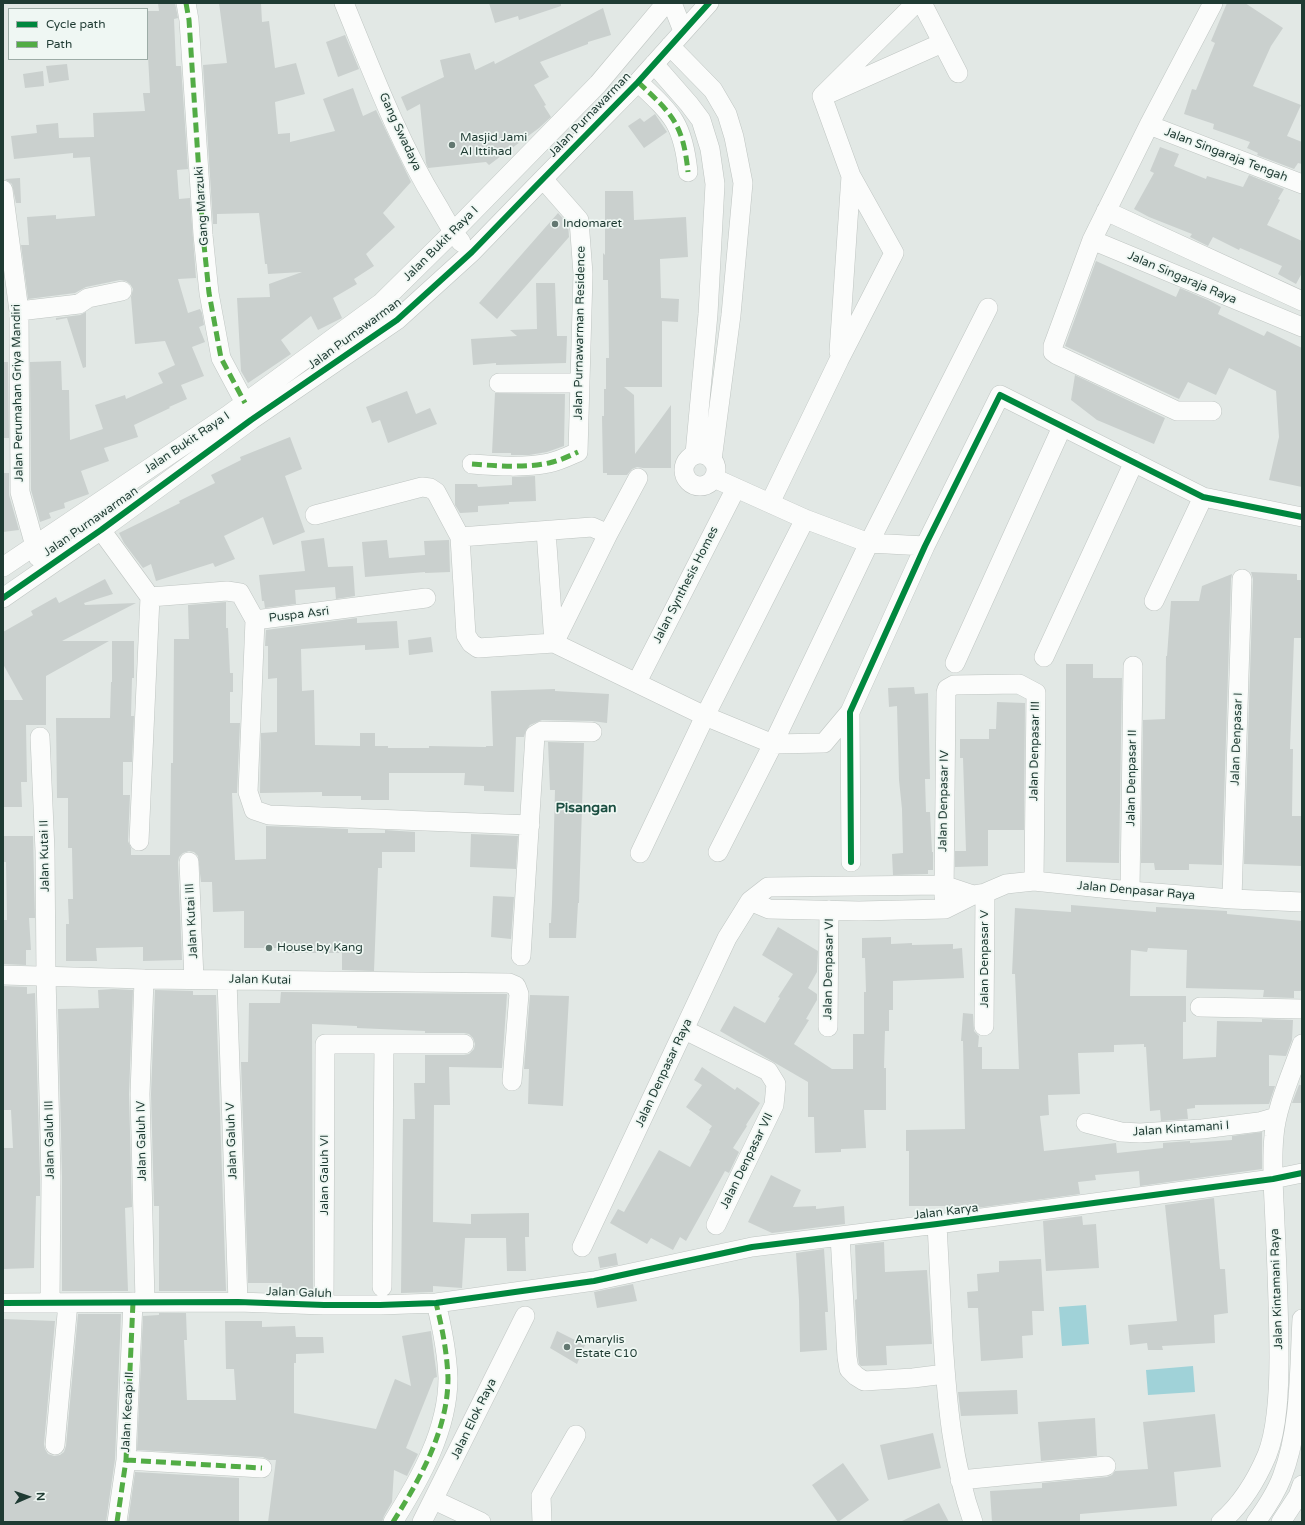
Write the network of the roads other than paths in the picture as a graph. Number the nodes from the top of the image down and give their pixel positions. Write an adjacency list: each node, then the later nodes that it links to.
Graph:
1 (186, 3): 37 (street, Gang Marzuki)
2 (344, 3): 24 (street, Gang Swadaya)
3 (709, 3): 7 (street, Jalan Purnawarman)
4 (916, 3): 13 (street)
5 (922, 3): 8 (street)
6 (1213, 3): 14 (street)
7 (674, 12): 9 (street, Jalan Purnawarman); 24 (street, Jalan Bukit Raya I)
8 (942, 43): 11 (street); 13 (street)
9 (670, 46): 10 (street, Jalan Purnawarman); 18 (street)
10 (654, 64): 12 (street, Jalan Purnawarman); 19 (street)
11 (958, 73)
12 (638, 82): 15 (street); 17 (street, Jalan Purnawarman)
13 (822, 96): 16 (street)
14 (1149, 125): 20 (street, Jalan Singaraja Tengah); 22 (street)
15 (688, 172)
16 (851, 176): 34 (street); 34 (street)
17 (543, 180): 24 (street, Jalan Purnawarman); 36 (street, Jalan Purnawarman Residence)
18 (743, 183): 19 (street); 32 (street)
19 (715, 184): 31 (street)
20 (1302, 184)
21 (3, 190): 30 (street, Jalan Perumahan Griya Mandiri)
22 (1106, 211): 23 (street); 25 (street)
23 (1092, 240): 26 (street, Jalan Singaraja Raya); 38 (street)
24 (463, 243): 37 (street, Jalan Bukit Raya I); 39 (street, Jalan Purnawarman)
25 (1218, 263): 26 (street); 28 (street)
26 (1206, 288): 33 (street, Jalan Singaraja Raya)
27 (122, 291): 30 (street)
28 (1302, 301)
29 (988, 308): 55 (street)
30 (18, 311): 57 (street, Jalan Perumahan Griya Mandiri)
31 (708, 314): 32 (street); 43 (street)
32 (731, 316): 43 (street)
33 (1302, 327)
34 (839, 360): 47 (street)
35 (499, 383): 36 (street)
36 (580, 383): 42 (street, Jalan Purnawarman Residence)
37 (245, 403): 39 (street, Jalan Bukit Raya I)
38 (1212, 411)
39 (232, 424): 51 (street, Jalan Purnawarman); 57 (street, Jalan Bukit Raya I)
40 (1062, 426): 41 (street); 56 (street); 67 (street)
41 (1134, 462): 46 (street); 66 (street)
42 (472, 464)
43 (707, 464): 45 (street)
44 (638, 478): 53 (street)
45 (736, 488): 47 (street); 69 (street, Jalan Synthesis Homes)
46 (1203, 497): 49 (street); 63 (street)
47 (770, 503): 50 (street)
48 (314, 515): 54 (street)
49 (1302, 517)
50 (806, 519): 55 (street); 72 (street)
51 (101, 530): 57 (street, Jalan Purnawarman); 60 (street)
52 (546, 531): 53 (street); 54 (street); 65 (street)
53 (608, 534): 65 (street)
54 (460, 537): 65 (street)
55 (869, 543): 56 (street); 76 (street)
56 (925, 546): 71 (street)
57 (38, 556): 58 (street, Jalan Bukit Raya I); 61 (street, Jalan Purnawarman)
58 (3, 567)
59 (1242, 579): 88 (street, Jalan Denpasar I)
60 (150, 597): 64 (street, Puspa Asri); 79 (street)
61 (3, 598)
62 (426, 598): 64 (street, Puspa Asri)
63 (1154, 601)
64 (256, 620): 78 (street)
65 (554, 642): 69 (street)
66 (1044, 657)
67 (955, 663)
68 (1133, 666): 86 (street, Jalan Denpasar II)
69 (637, 682): 72 (street)
70 (946, 693): 84 (street, Jalan Denpasar III); 85 (street, Jalan Denpasar IV)
71 (850, 712): 75 (street); 77 (street)
72 (705, 716): 76 (street); 81 (street)
73 (592, 732): 78 (street)
74 (40, 737): 95 (street, Jalan Kutai II)
75 (824, 743): 76 (street); 77 (street)
76 (772, 744): 80 (street)
77 (850, 769): 83 (street)
78 (530, 825): 93 (street)
79 (139, 841)
80 (718, 852)
81 (640, 853)
82 (189, 862): 97 (street, Jalan Kutai III)
83 (851, 862)
84 (1034, 881): 86 (street, Jalan Denpasar Raya); 87 (street, Jalan Denpasar Raya)
85 (943, 885): 87 (street, Jalan Denpasar Raya); 89 (street, Jalan Denpasar Raya); 91 (street, Jalan Denpasar IV)
86 (1130, 891): 88 (street, Jalan Denpasar Raya)
87 (979, 894): 91 (street, Jalan Denpasar Raya); 101 (street, Jalan Denpasar V)
88 (1232, 898): 90 (street, Jalan Denpasar Raya)
89 (750, 902): 92 (street, Jalan Denpasar Raya); 103 (street, Jalan Denpasar Raya)
90 (1302, 902)
91 (945, 909): 92 (street, Jalan Denpasar Raya)
92 (830, 910): 102 (street, Jalan Denpasar VI)
93 (521, 956)
94 (3, 975): 95 (street, Jalan Kutai)
95 (46, 976): 96 (street, Jalan Kutai); 122 (street, Jalan Galuh III)
96 (144, 979): 97 (street, Jalan Kutai); 118 (street, Jalan Galuh IV)
97 (194, 980): 98 (street, Jalan Kutai)
98 (227, 980): 107 (street, Jalan Kutai); 119 (street, Jalan Galuh V)
99 (1200, 1007): 100 (street)
100 (1302, 1009)
101 (984, 1026)
102 (828, 1027)
103 (685, 1030): 113 (street, Jalan Denpasar VII); 115 (street, Jalan Denpasar Raya)
104 (384, 1044): 105 (street); 117 (street); 123 (street, Jalan Galuh VI)
105 (464, 1044)
106 (1302, 1044): 108 (street, Jalan Kintamani Raya)
107 (512, 1081)
108 (1276, 1117): 109 (street, Jalan Kintamani I); 111 (street, Jalan Kintamani Raya)
109 (1086, 1123)
110 (1302, 1173): 111 (street, Jalan Karya)
111 (1273, 1179): 112 (street, Jalan Karya); 141 (street, Jalan Kintamani Raya)
112 (937, 1224): 114 (street, Jalan Karya); 126 (street)
113 (716, 1226)
114 (840, 1236): 116 (street, Jalan Karya); 126 (street)
115 (582, 1247)
116 (594, 1281): 120 (street, Jalan Galuh)
117 (382, 1287)
118 (139, 1302): 119 (street, Jalan Galuh); 122 (street, Jalan Galuh); 129 (street, Jalan Kecapi II)
119 (238, 1302): 123 (street, Jalan Galuh)
120 (436, 1302): 123 (street, Jalan Galuh); 136 (street)
121 (3, 1303): 122 (street, Jalan Galuh)
122 (59, 1303): 128 (street, Jalan Galuh III)
123 (324, 1306)
124 (525, 1316): 134 (street, Jalan Elok Raya)
125 (1302, 1319): 142 (street, Jalan Kintamani Raya)
126 (945, 1374): 132 (street)
127 (576, 1435): 139 (street)
128 (55, 1445)
129 (126, 1460): 131 (street); 135 (street, Jalan Kecapi II)
130 (1106, 1466): 132 (street)
131 (262, 1468)
132 (960, 1480): 140 (street)
133 (1302, 1485): 143 (street)
134 (434, 1500): 137 (street, Jalan Elok Raya); 138 (street)
135 (117, 1522)
136 (393, 1522)
137 (422, 1522)
138 (481, 1522)
139 (542, 1522)
140 (973, 1522)
141 (1221, 1522)
142 (1256, 1522)
143 (1281, 1522)

